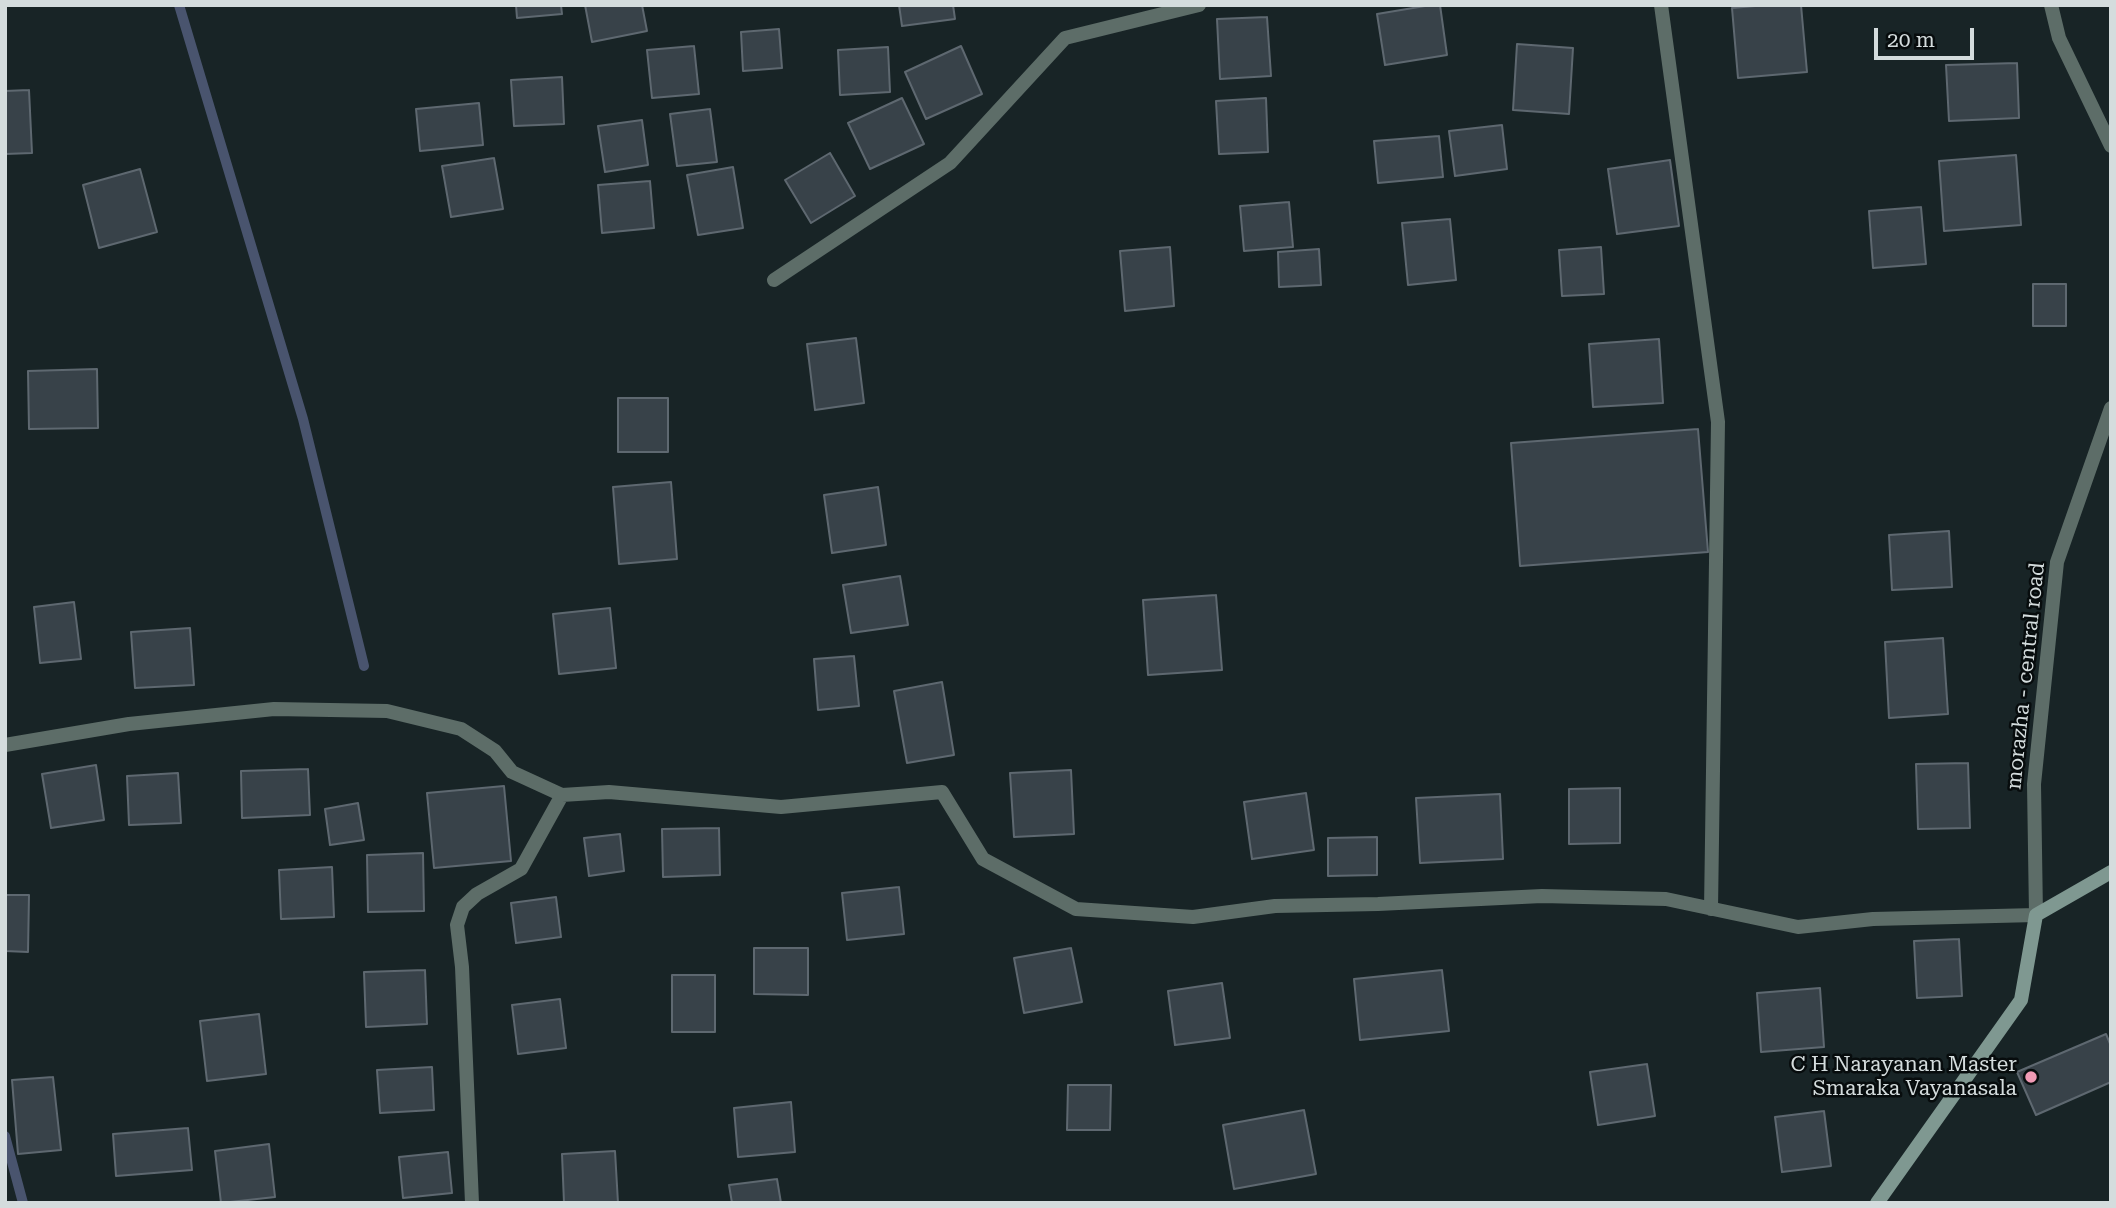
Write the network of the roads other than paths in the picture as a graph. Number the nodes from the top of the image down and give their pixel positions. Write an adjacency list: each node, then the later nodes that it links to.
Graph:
1 (1199, 5): 5 (street)
2 (1661, 5): 10 (street)
3 (2051, 5): 4 (street)
4 (2111, 146)
5 (774, 280)
6 (2111, 408): 11 (street, morazha - central road)
7 (5, 746): 8 (street)
8 (562, 795): 10 (street); 12 (street)
9 (2111, 872): 11 (main road)
10 (1711, 909): 11 (street)
11 (2036, 915): 13 (main road)
12 (472, 1203)
13 (1877, 1203)

